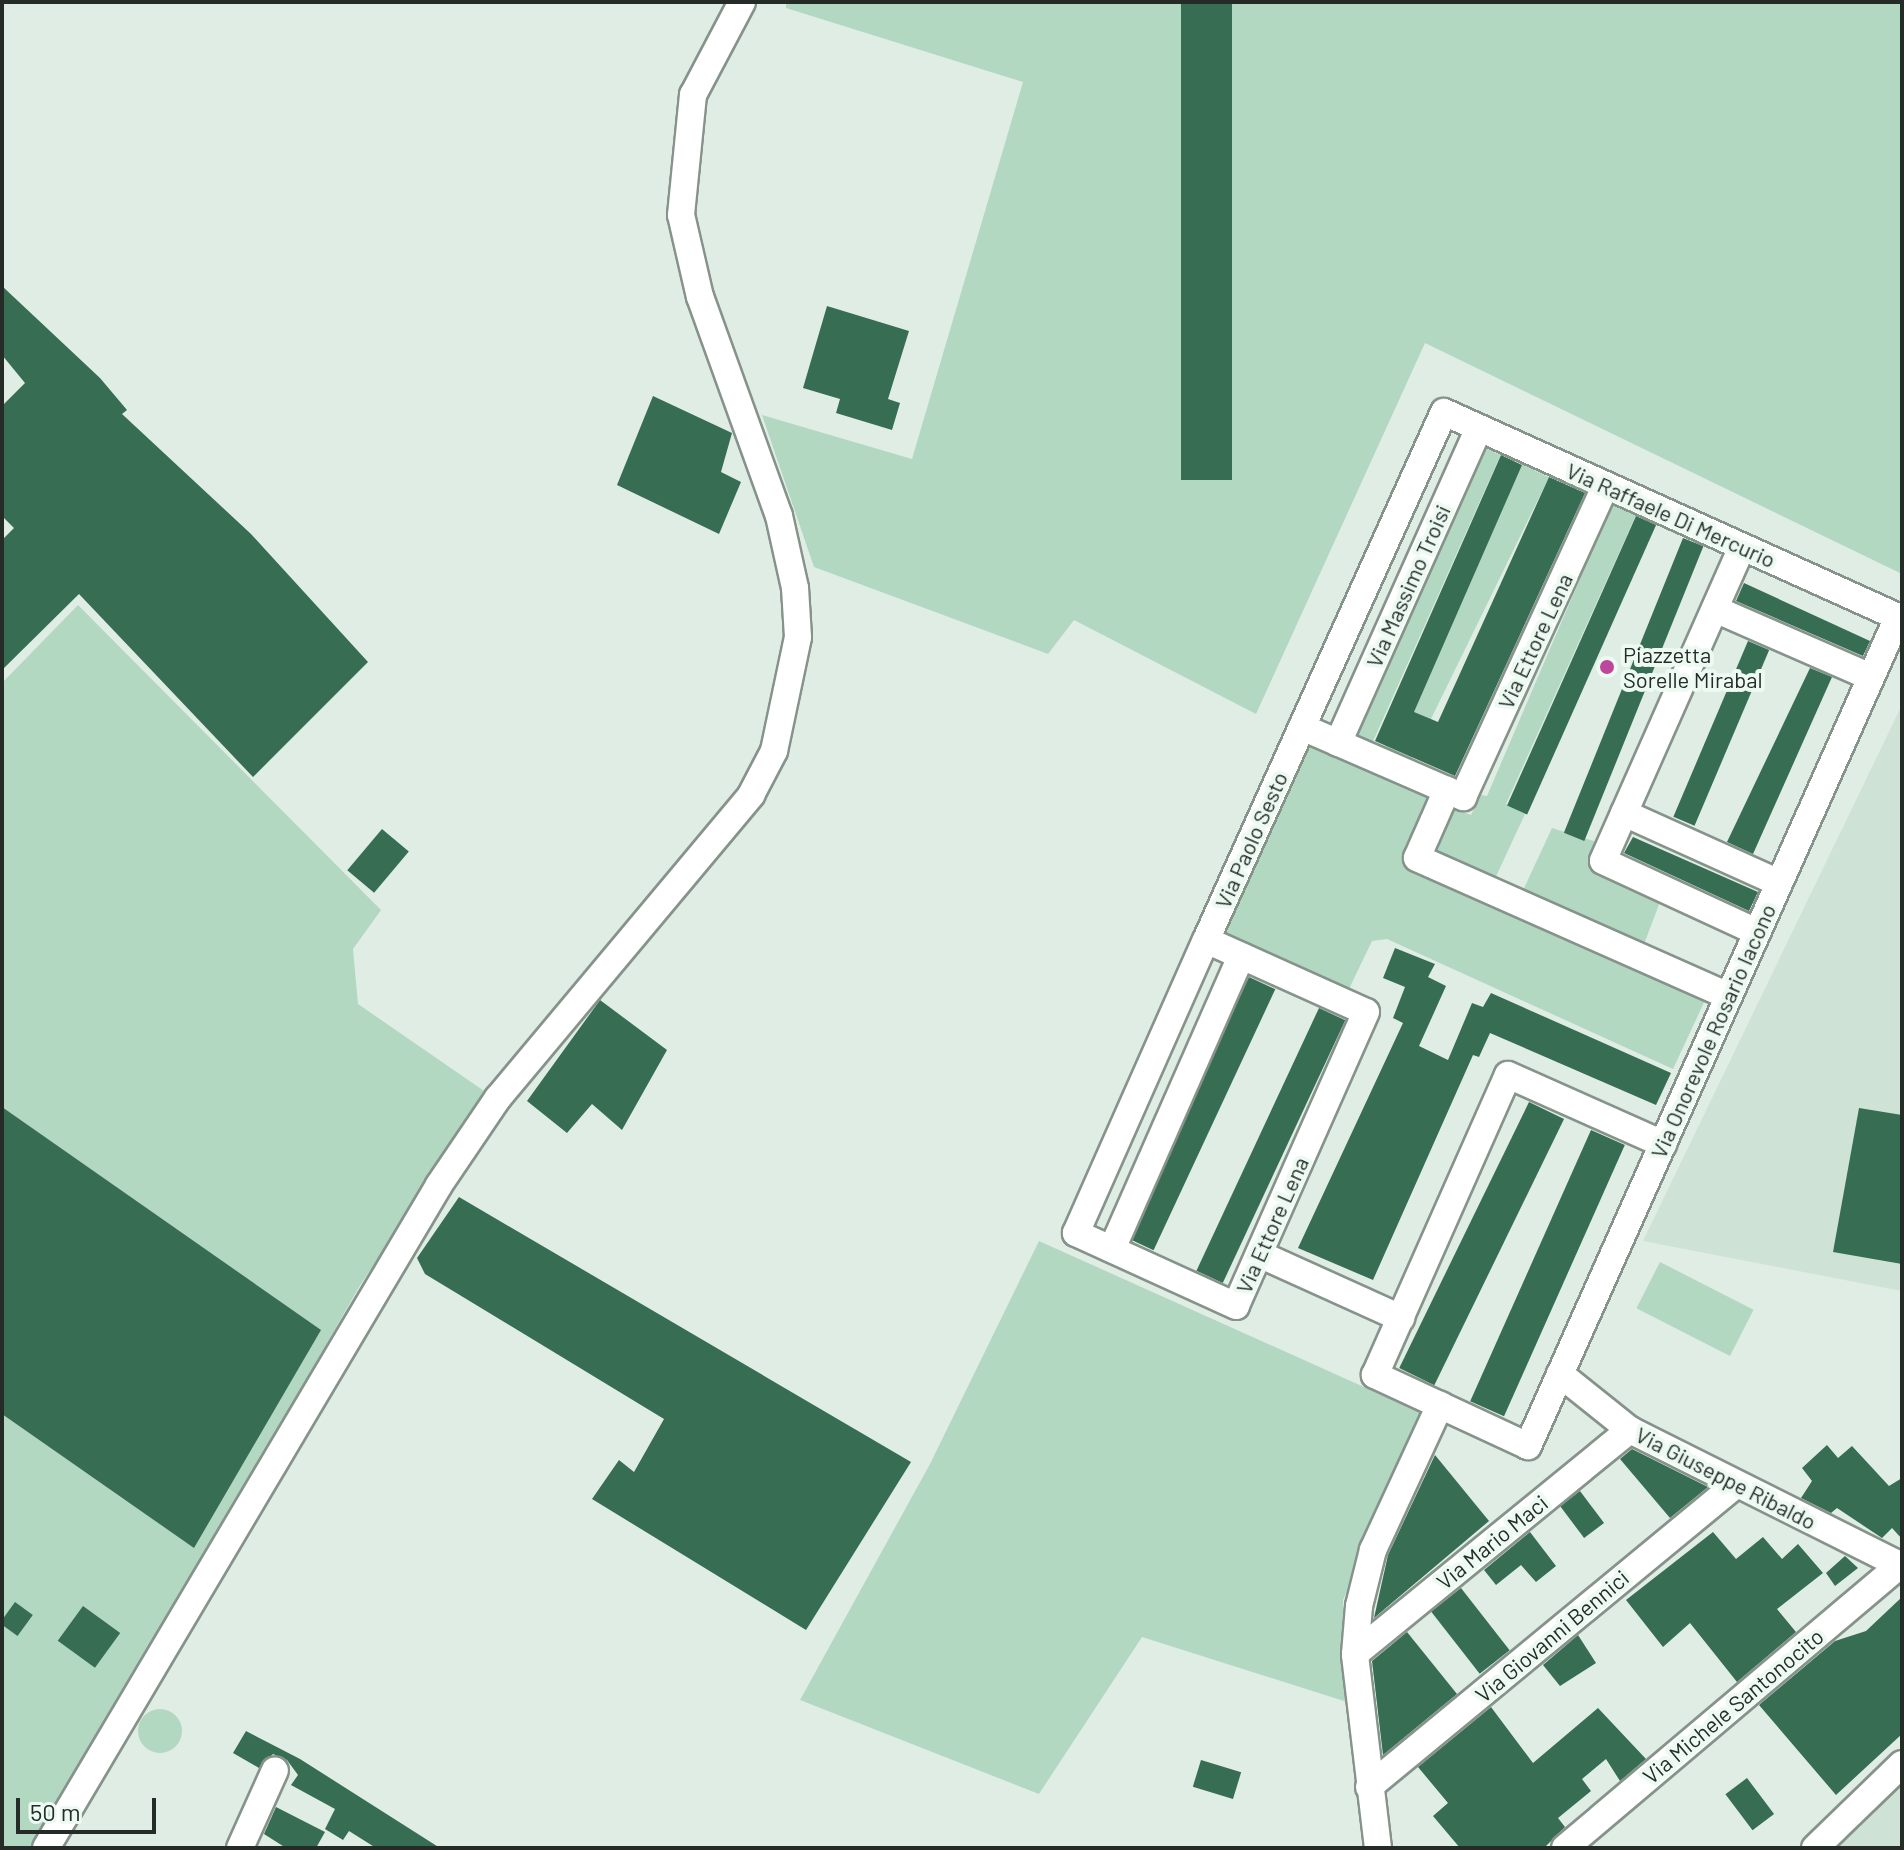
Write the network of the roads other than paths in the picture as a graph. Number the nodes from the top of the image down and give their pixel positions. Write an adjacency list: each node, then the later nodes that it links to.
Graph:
1 (742, 2): 31 (street)
2 (1444, 412): 3 (street, Via Raffaele Di Mercurio); 9 (street, Via Paolo Sesto)
3 (1479, 428): 4 (street, Via Raffaele Di Mercurio); 10 (street, Via Massimo Troisi)
4 (1606, 485): 5 (street, Via Raffaele Di Mercurio); 11 (street, Via Ettore Lena)
5 (1742, 547): 6 (street); 7 (street, Via Raffaele Di Mercurio)
6 (1715, 609): 8 (street); 12 (street)
7 (1898, 617): 8 (street, Via Onorevole Rosario Iacono)
8 (1871, 677): 13 (street, Via Onorevole Rosario Iacono)
9 (1302, 727): 10 (street); 15 (street, Via Paolo Sesto)
10 (1338, 743): 11 (street)
11 (1455, 794): 17 (street, Via Ettore Lena)
12 (1624, 813): 13 (street); 14 (street)
13 (1779, 883): 14 (street, Via Onorevole Rosario Iacono)
14 (1757, 932): 17 (street, Via Onorevole Rosario Iacono)
15 (1206, 940): 16 (street); 19 (street, Via Paolo Sesto)
16 (1241, 956): 19 (street); 20 (street, Via Ettore Lena)
17 (1729, 996): 18 (street, Via Onorevole Rosario Iacono)
18 (1663, 1144): 21 (street); 22 (street, Via Onorevole Rosario Iacono)
19 (1112, 1249): 20 (street, Via Ettore Lena)
20 (1259, 1254): 21 (street)
21 (1401, 1318): 23 (street)
22 (1560, 1374): 23 (street, Via Onorevole Rosario Iacono); 24 (street, Via Giuseppe Ribaldo)
23 (1440, 1405): 27 (street)
24 (1630, 1430): 25 (street, Via Giuseppe Ribaldo); 27 (street, Via Mario Maci)
25 (1734, 1486): 26 (street, Via Giuseppe Ribaldo); 30 (street, Via Giovanni Bennici)
26 (1901, 1565): 34 (street, Via Michele Santonocito)
27 (1355, 1654): 30 (street)
28 (1902, 1764): 35 (street)
29 (275, 1770): 32 (street)
30 (1369, 1787): 33 (street)
31 (46, 1848)
32 (240, 1848)
33 (1378, 1848)
34 (1565, 1848)
35 (1815, 1848)

